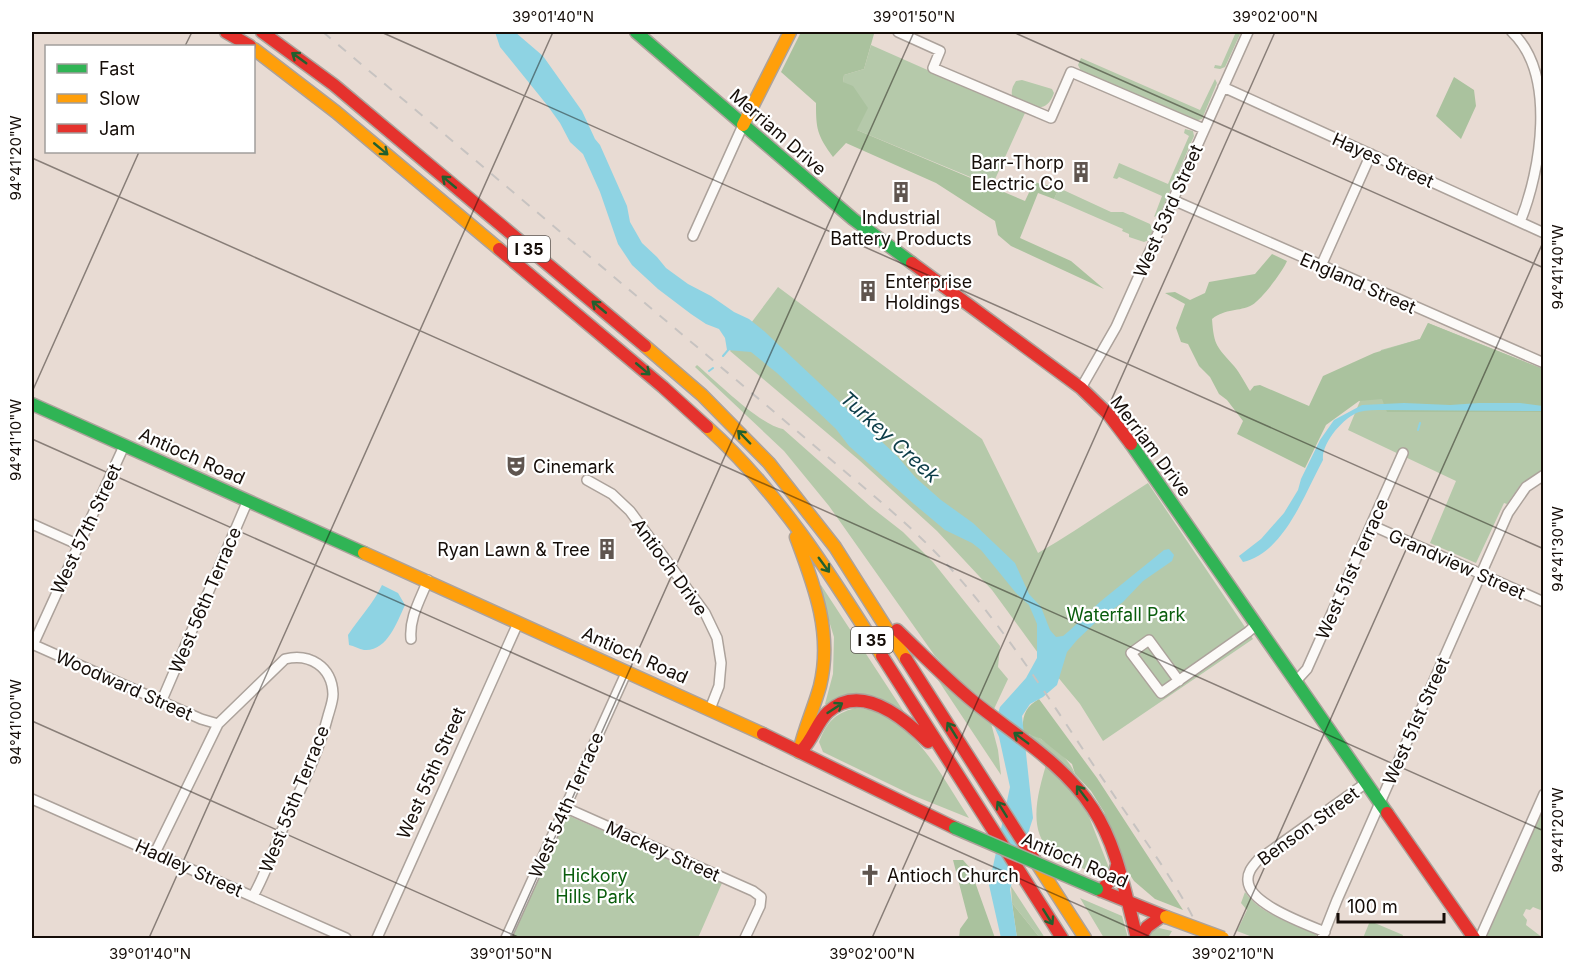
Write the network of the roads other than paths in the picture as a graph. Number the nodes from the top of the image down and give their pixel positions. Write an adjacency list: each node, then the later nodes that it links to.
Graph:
1 (226, 32): 8 (main road)
2 (262, 32): 34 (main road, I 35, one-way to 2)
3 (636, 32): 11 (main road, Merriam Drive)
4 (790, 32): 11 (main road)
5 (898, 32): 12 (street)
6 (1248, 32): 10 (street, West 53rd Street)
7 (1512, 32): 15 (street)
8 (247, 45)
9 (255, 50): 27 (main road, I 35, one-way to 27)
10 (1223, 87): 12 (street, West 53rd Street); 13 (street, Hayes Street)
11 (742, 125): 17 (street); 20 (main road, Merriam Drive)
12 (1204, 129): 14 (street, West 53rd Street)
13 (1371, 154): 15 (street, Hayes Street); 18 (street)
14 (1173, 200): 18 (street, England Street); 20 (street, West 53rd Street)
15 (1520, 222): 16 (street, Hayes Street)
16 (1544, 232)
17 (693, 236)
18 (1321, 266): 19 (street, England Street)
19 (1544, 363)
20 (1081, 388): 36 (main road, Merriam Drive)
21 (32, 404): 22 (main road, Antioch Road)
22 (124, 446): 26 (main road, Antioch Road); 30 (street, West 57th Street)
23 (1403, 453): 29 (street, West 51st Terrace)
24 (1544, 475): 31 (street, West 51st Street)
25 (587, 480): 43 (street, Antioch Drive)
26 (248, 501): 32 (main road, Antioch Road); 42 (street, West 56th Terrace)
27 (789, 518): 45 (main road); 46 (main road, I 35, one-way to 46)
28 (32, 524): 30 (street)
29 (1371, 525): 31 (street, Grandview Street); 41 (street, West 51st Terrace)
30 (79, 545): 38 (street, West 57th Street)
31 (1481, 575): 33 (street, Grandview Street); 50 (street, West 51st Street)
32 (428, 580): 35 (main road, Antioch Road); 37 (street)
33 (1544, 602)
34 (876, 610): 53 (main road, one-way to 34); 58 (main road, I 35, one-way to 34, bridge)
35 (518, 623): 39 (main road, Antioch Road); 61 (street, West 55th Street)
36 (1256, 625): 40 (street); 41 (main road, Merriam Drive)
37 (411, 639)
38 (32, 644): 42 (street, Woodward Street)
39 (627, 671): 43 (main road, Antioch Road); 51 (street, West 54th Terrace)
40 (1179, 681): 40 (street)
41 (1296, 681): 47 (main road, Merriam Drive)
42 (162, 700): 44 (street, Woodward Street)
43 (710, 709): 45 (main road, Antioch Road)
44 (218, 724): 52 (street); 55 (street, West 55th Terrace)
45 (799, 752): 46 (main road, one-way to 46); 54 (main road, Antioch Road, bridge)
46 (951, 765): 64 (main road, I 35, one-way to 64, bridge)
47 (1366, 783): 50 (main road, Merriam Drive); 59 (street, Benson Street)
48 (1544, 794): 68 (street)
49 (32, 799): 52 (street, Hadley Street)
50 (1380, 803): 59 (street, West 51st Street); 67 (main road, Merriam Drive)
51 (564, 807): 62 (street, West 54th Terrace); 63 (street, Mackey Street)
52 (155, 853): 55 (street, Hadley Street)
53 (1117, 865): 54 (main road); 56 (main road)
54 (1099, 890): 56 (main road, Antioch Road)
55 (253, 896): 60 (street, Hadley Street)
56 (1128, 902): 57 (main road, Antioch Road); 65 (main road)
57 (1164, 916): 65 (main road); 66 (main road, Antioch Road, bridge)
58 (1082, 934)
59 (1323, 935)
60 (346, 939)
61 (377, 939)
62 (506, 939)
63 (746, 939)
64 (1062, 939)
65 (1138, 939)
66 (1223, 939)
67 (1474, 939)
68 (1480, 939)

